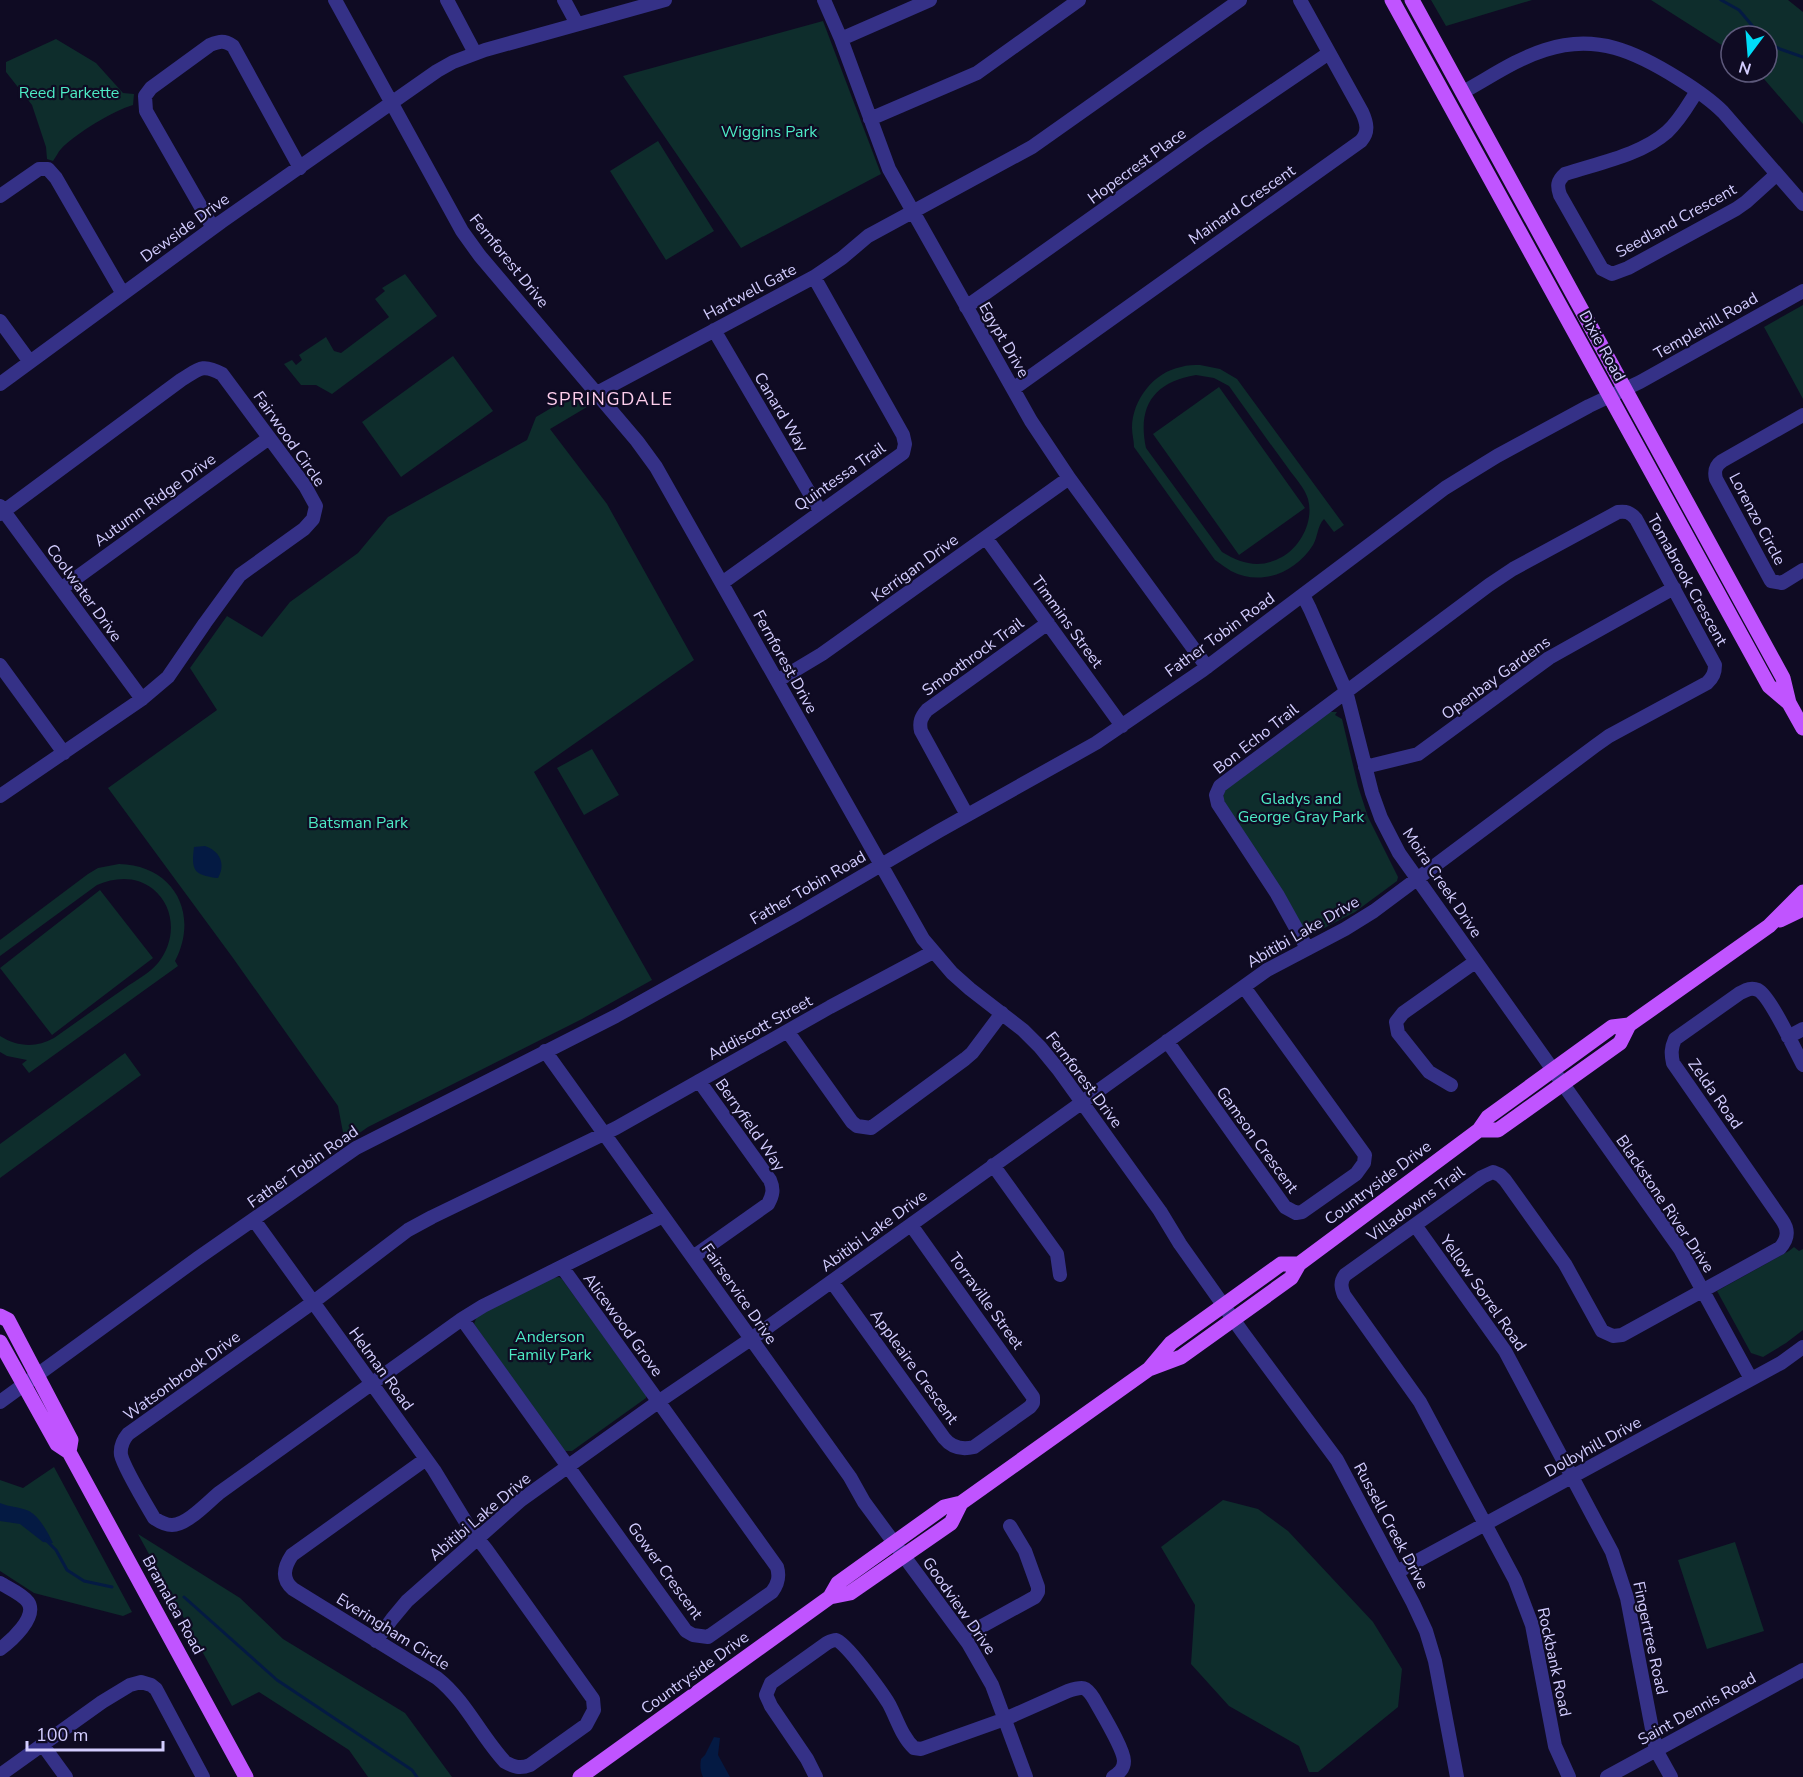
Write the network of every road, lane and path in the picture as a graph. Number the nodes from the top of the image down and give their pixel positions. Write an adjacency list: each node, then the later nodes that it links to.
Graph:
1 (335, 0): 18 (street, Fernforest Drive)
2 (447, 0): 14 (street)
3 (564, 0): 12 (street)
4 (665, 0): 12 (street, Dewside Drive)
5 (824, 0): 13 (street, Egypt Drive)
6 (930, 0): 13 (street)
7 (1079, 0): 19 (street)
8 (1240, 0): 24 (street)
9 (1300, 0): 15 (street, Mainard Crescent)
10 (1392, 0): 37 (main road, Dixie Road)
11 (1412, 0): 17 (main road, Dixie Road)
12 (577, 24): 14 (street, Dewside Drive)
13 (840, 39): 19 (street, Egypt Drive)
14 (475, 53): 18 (street, Dewside Drive)
15 (1329, 53): 29 (street, Hopecrest Place); 34 (street, Mainard Crescent)
16 (1697, 90): 17 (street); 21 (street); 21 (street, Seedland Crescent)
17 (1462, 92): 35 (main road, Dixie Road)
18 (391, 103): 20 (street, Dewside Drive); 36 (street, Fernforest Drive)
19 (870, 119): 24 (street, Egypt Drive)
20 (300, 168): 25 (street, Dewside Drive); 25 (street)
21 (1777, 174): 23 (street)
22 (0, 196): 28 (street)
23 (1803, 204)
24 (913, 211): 26 (street, Hartwell Gate); 29 (street, Egypt Drive)
25 (213, 228): 28 (street, Dewside Drive)
26 (814, 277): 31 (street, Hartwell Gate); 42 (street, Quintessa Trail)
27 (1803, 291): 35 (street, Templehill Road)
28 (123, 294): 32 (street, Dewside Drive)
29 (966, 308): 34 (street, Egypt Drive)
30 (0, 321): 32 (street)
31 (714, 330): 36 (street, Hartwell Gate); 42 (street, Canard Way)
32 (30, 362): 33 (street, Dewside Drive)
33 (0, 384)
34 (1013, 389): 40 (street, Egypt Drive)
35 (1625, 389): 37 (street, Father Tobin Road); 55 (main road, Dixie Road)
36 (597, 393): 45 (street, Fernforest Drive)
37 (1609, 396): 48 (street, Father Tobin Road); 55 (main road, Dixie Road)
38 (1803, 415): 44 (street, Lorenzo Circle)
39 (269, 438): 41 (street, Fairwood Circle); 47 (street, Autumn Ridge Drive); 54 (street, Fairwood Circle)
40 (1069, 478): 43 (street, Kerrigan Drive); 51 (street, Egypt Drive)
41 (1, 510): 47 (street, Coolwater Drive)
42 (820, 511): 45 (street, Quintessa Trail)
43 (986, 538): 49 (street, Timmins Street); 52 (street, Kerrigan Drive)
44 (1803, 570)
45 (722, 583): 52 (street, Fernforest Drive)
46 (1674, 588): 53 (street, Tomabrook Crescent); 59 (street, Openbay Gardens); 63 (street, Tomabrook Crescent)
47 (61, 589): 54 (street, Coolwater Drive)
48 (1303, 595): 51 (street, Father Tobin Road); 53 (street, Moira Creek Drive)
49 (1047, 623): 56 (street, Timmins Street); 61 (street, Smoothrock Trail)
50 (0, 666): 58 (street)
51 (1207, 667): 56 (street, Father Tobin Road)
52 (777, 681): 62 (street, Fernforest Drive)
53 (1346, 691): 59 (street, Moira Creek Drive); 67 (street, Bon Echo Trail)
54 (142, 699): 58 (street, Fairwood Circle)
55 (1789, 702): 57 (main road, Dixie Road)
56 (1122, 726): 61 (street, Father Tobin Road)
57 (1803, 728)
58 (64, 753): 60 (street, Fairwood Circle)
59 (1365, 767): 63 (street, Moira Creek Drive)
60 (0, 796)
61 (967, 815): 62 (street, Father Tobin Road)
62 (881, 866): 68 (street, Fernforest Drive); 77 (street, Father Tobin Road)
63 (1416, 879): 67 (street, Abitibi Lake Drive); 69 (street, Moira Creek Drive)
64 (1803, 892): 66 (main road, Countryside Drive)
65 (1803, 909): 66 (main road, Countryside Drive)
66 (1769, 926): 72 (main road, Countryside Drive)
67 (1307, 948): 70 (street, Abitibi Lake Drive)
68 (933, 951): 71 (street, Fernforest Drive); 74 (street, Addiscott Street)
69 (1475, 962): 79 (street, Moira Creek Drive); 82 (street)
70 (1244, 987): 76 (street, Abitibi Lake Drive); 76 (street, Gamson Crescent)
71 (1002, 1013): 74 (street); 83 (street, Fernforest Drive)
72 (1629, 1025): 79 (main road, Countryside Drive); 81 (main road, Countryside Drive)
73 (1803, 1029): 75 (street)
74 (788, 1032): 80 (street, Addiscott Street)
75 (1788, 1037): 78 (street, Zelda Road); 96 (street, Zelda Road)
76 (1167, 1041): 83 (street, Abitibi Lake Drive)
77 (545, 1052): 85 (street, Fairservice Drive); 88 (street, Father Tobin Road)
78 (1803, 1065)
79 (1552, 1070): 81 (street, Moira Creek Drive); 84 (main road, Countryside Drive)
80 (699, 1081): 85 (street, Addiscott Street); 91 (street, Berryfield Way)
81 (1562, 1084): 84 (main road, Countryside Drive); 96 (street, Blackstone River Drive)
82 (1451, 1085)
83 (1082, 1102): 86 (street, Abitibi Lake Drive); 98 (street, Fernforest Drive)
84 (1479, 1130): 92 (main road, Countryside Drive)
85 (603, 1134): 87 (street, Fairservice Drive); 97 (street, Watsonbrook Drive)
86 (993, 1165): 89 (street, Abitibi Lake Drive); 94 (street)
87 (663, 1216): 91 (street, Fairservice Drive); 93 (street, Watsonbrook Drive)
88 (254, 1220): 97 (street, Helman Road); 106 (street, Father Tobin Road)
89 (911, 1225): 95 (street, Abitibi Lake Drive); 110 (street, Torraville Street)
90 (1415, 1225): 96 (street, Villadowns Trail); 116 (street, Yellow Sorrel Road); 118 (street, Villadowns Trail)
91 (693, 1257): 102 (street, Fairservice Drive)
92 (1299, 1264): 98 (main road, Countryside Drive); 101 (main road, Countryside Drive)
93 (562, 1267): 100 (street, Watsonbrook Drive); 112 (street, Alicewood Grove)
94 (1060, 1275)
95 (832, 1282): 102 (street, Abitibi Lake Drive); 110 (street, Appleaire Crescent)
96 (1703, 1291): 107 (street, Blackstone River Drive)
97 (312, 1303): 109 (street, Helman Road); 109 (street, Watsonbrook Drive)
98 (1224, 1305): 101 (street, Fernforest Drive); 105 (main road, Countryside Drive)
99 (0, 1316): 106 (main road, Bramalea Road)
100 (462, 1319): 109 (street, Watsonbrook Drive); 115 (street)
101 (1233, 1319): 105 (main road, Countryside Drive); 123 (street, Russell Creek Drive)
102 (751, 1339): 112 (street, Abitibi Lake Drive); 121 (street, Fairservice Drive)
103 (0, 1342): 108 (main road, Bramalea Road)
104 (1803, 1347): 107 (street, Dolbyhill Drive)
105 (1149, 1369): 117 (main road, Countryside Drive)
106 (37, 1375): 108 (street, Father Tobin Road); 113 (main road, Bramalea Road)
107 (1751, 1379): 116 (street, Dolbyhill Drive)
108 (24, 1384): 111 (street, Father Tobin Road); 113 (main road, Bramalea Road)
109 (372, 1384): 114 (street, Helman Road)
110 (1034, 1397)
111 (0, 1402)
112 (658, 1402): 115 (street, Abitibi Lake Drive); 115 (street, Gower Crescent)
113 (69, 1452): 136 (main road, Bramalea Road)
114 (426, 1459): 120 (street, Helman Road); 127 (street, Everingham Circle)
115 (569, 1466): 120 (street, Abitibi Lake Drive)
116 (1572, 1477): 118 (street, Dolbyhill Drive); 132 (street, Fingertree Road)
117 (961, 1503): 121 (main road, Countryside Drive); 122 (main road, Countryside Drive)
118 (1486, 1523): 123 (street, Dolbyhill Drive); 142 (street, Rockbank Road)
119 (1010, 1526): 126 (street)
120 (477, 1539): 127 (street, Abitibi Lake Drive); 127 (street, Everingham Circle)
121 (894, 1543): 122 (street, Fairservice Drive); 125 (main road, Countryside Drive)
122 (903, 1556): 125 (main road, Countryside Drive); 126 (street, Goodview Drive)
123 (1397, 1572): 141 (street, Russell Creek Drive)
124 (0, 1582): 128 (street)
125 (831, 1597): 137 (main road, Countryside Drive)
126 (964, 1636): 130 (street, Goodview Drive)
127 (376, 1641)
128 (0, 1649)
129 (1803, 1670): 132 (street, Saint Dennis Road)
130 (1005, 1719): 138 (street); 139 (street, Goodview Drive); 140 (street)
131 (42, 1744): 133 (street); 134 (street); 135 (street)
132 (1656, 1750): 143 (street, Saint Dennis Road); 144 (street, Fingertree Road)
133 (0, 1775)
134 (66, 1777)
135 (203, 1777)
136 (246, 1777)
137 (580, 1777)
138 (816, 1777)
139 (1026, 1777)
140 (1113, 1777)
141 (1457, 1777)
142 (1569, 1777)
143 (1607, 1777)
144 (1671, 1777)

